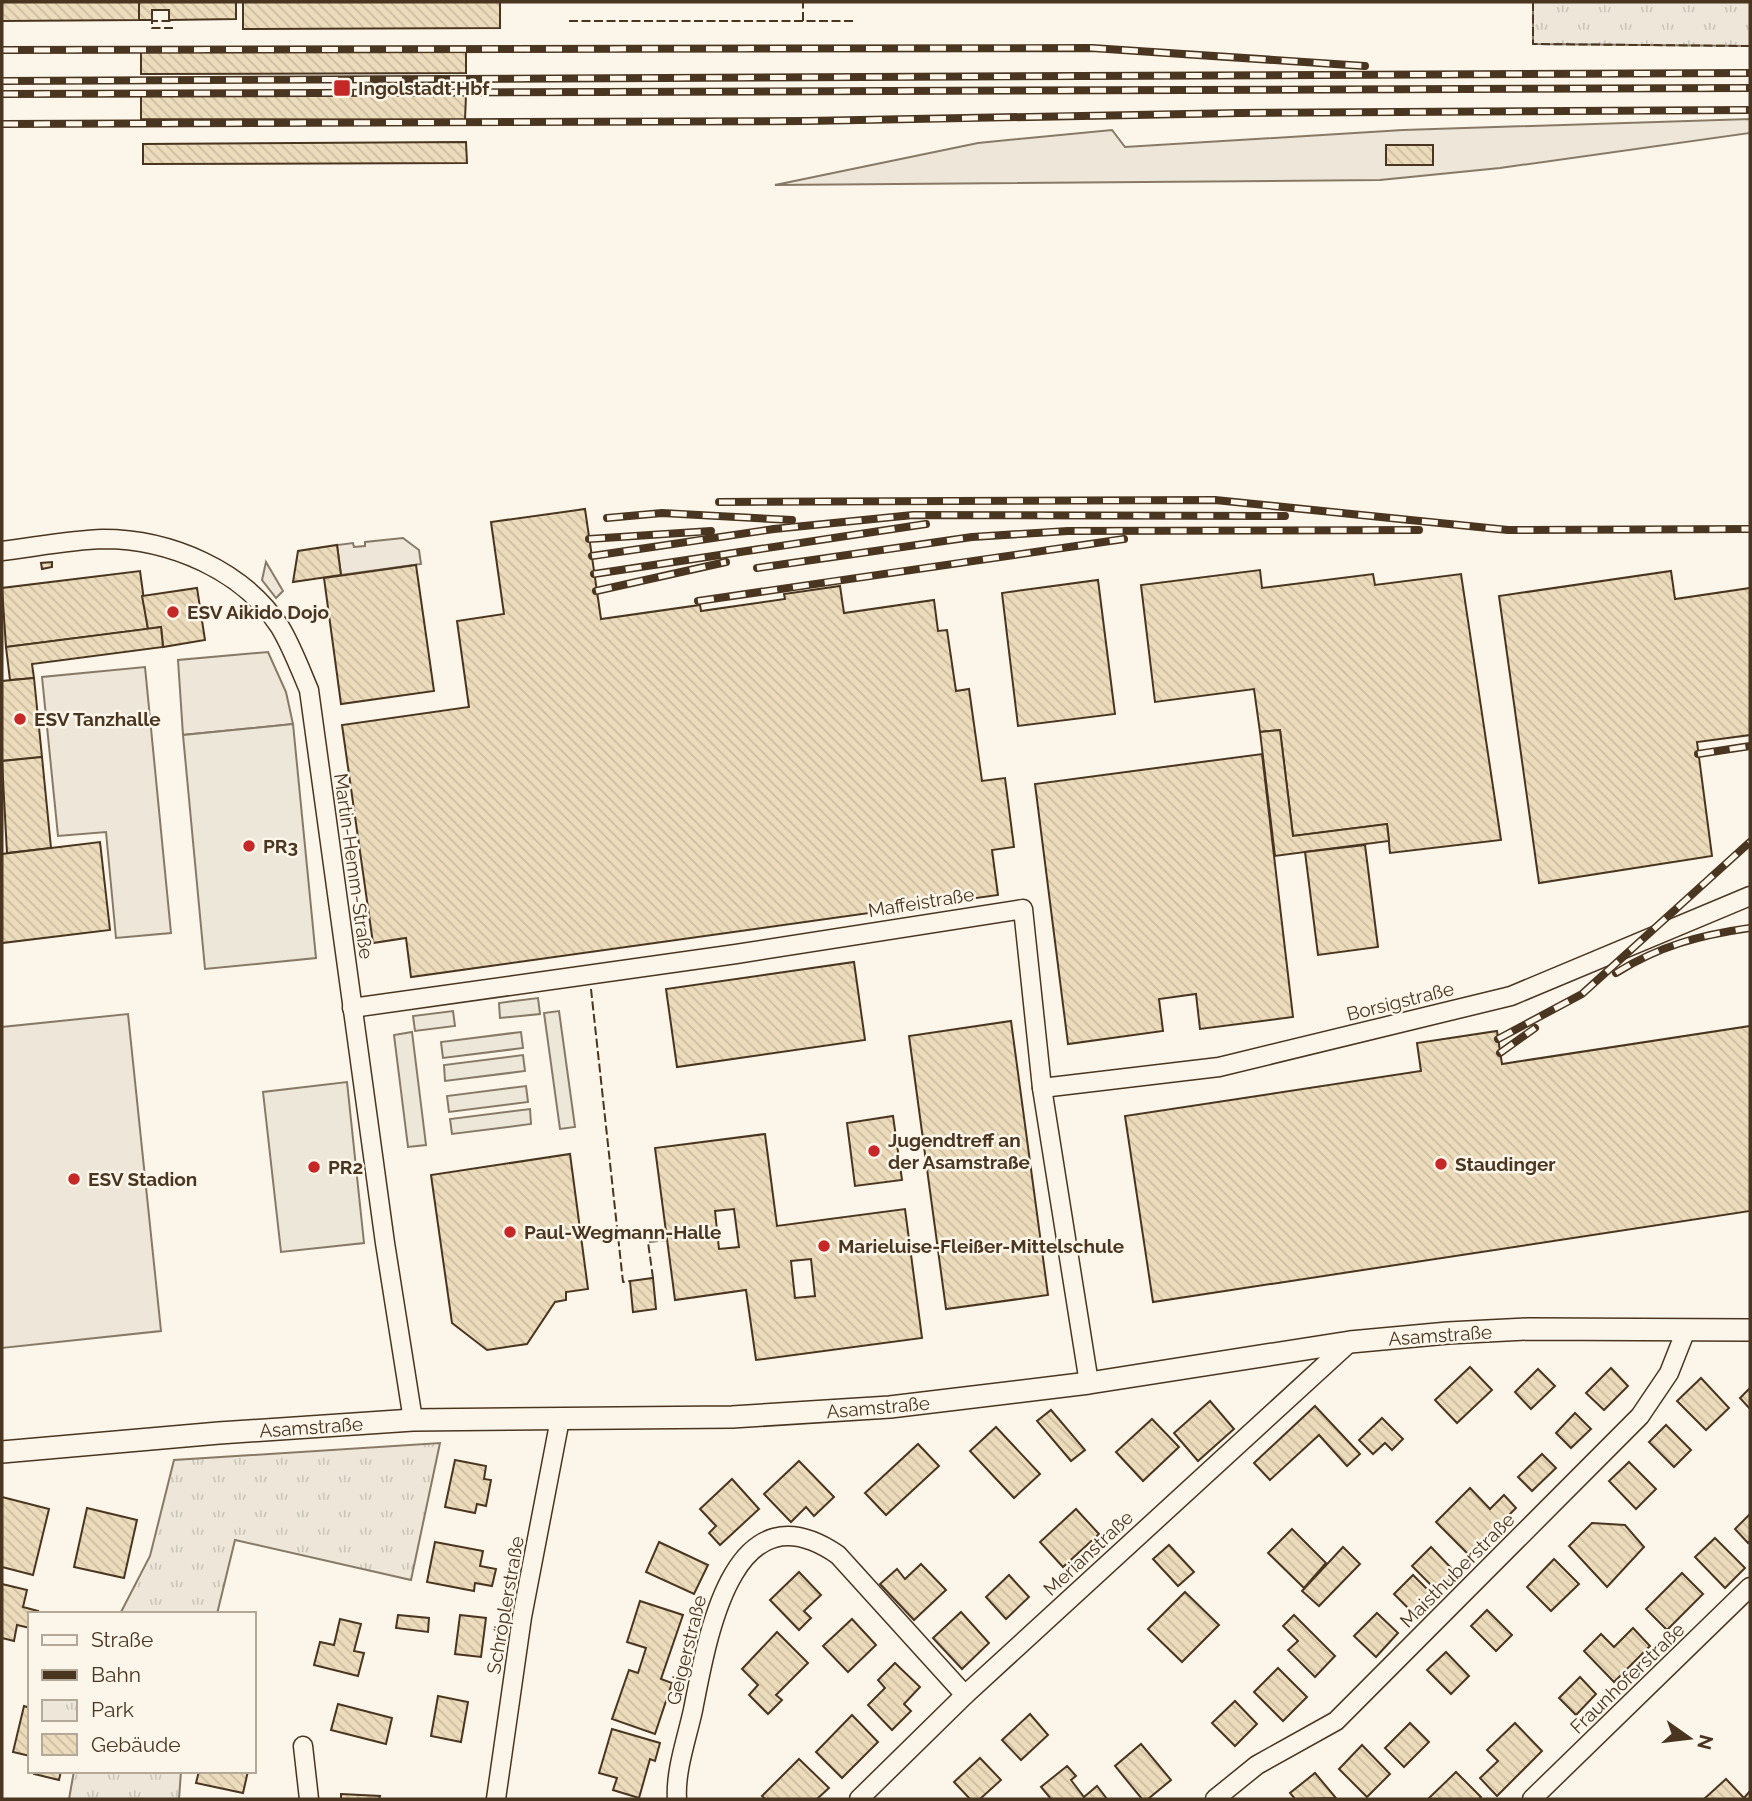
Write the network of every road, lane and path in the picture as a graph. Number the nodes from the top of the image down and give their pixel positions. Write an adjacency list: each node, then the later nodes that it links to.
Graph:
1 (2, 551): 3 (street, Martin-Hemm-Straße)
2 (1750, 896): 4 (street, Borsigstraße)
3 (352, 1008): 4 (street, Maffeistraße); 10 (street, Martin-Hemm-Straße)
4 (1042, 1088): 8 (street, Maffeistraße)
5 (1686, 1330): 6 (street, Asamstraße); 7 (street, Asamstraße); 19 (street, Maisthuberstraße)
6 (1750, 1330)
7 (1350, 1342): 8 (street, Asamstraße); 13 (street, Merianstraße)
8 (1089, 1383): 9 (street, Asamstraße)
9 (559, 1419): 10 (street, Asamstraße); 16 (street, Schröplerstraße)
10 (413, 1420): 11 (street, Asamstraße)
11 (2, 1452)
12 (1750, 1587): 20 (street, Fraunhoferstraße)
13 (965, 1695): 17 (street, Geigerstraße); 18 (street, Merianstraße)
14 (303, 1746): 15 (street)
15 (309, 1799)
16 (496, 1799)
17 (677, 1799)
18 (859, 1799)
19 (1215, 1799)
20 (1532, 1799)

